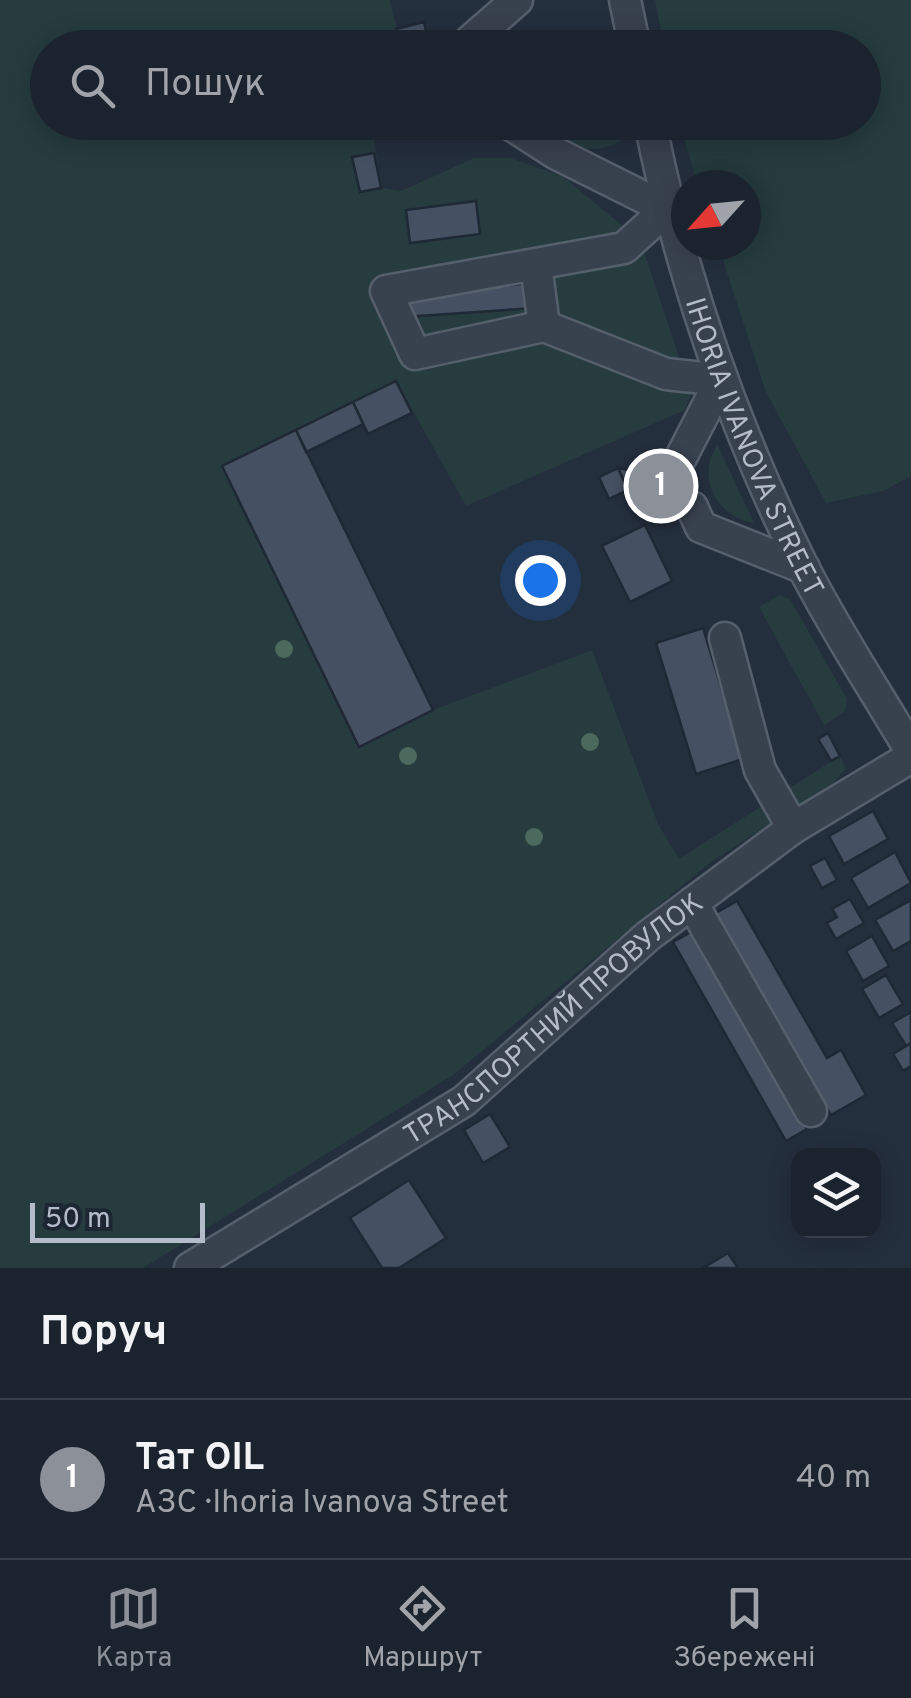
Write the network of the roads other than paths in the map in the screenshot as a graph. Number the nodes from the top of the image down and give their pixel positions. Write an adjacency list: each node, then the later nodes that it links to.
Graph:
1 (517, 0): 3 (street)
2 (625, 0): 4 (street)
3 (482, 30)
4 (631, 30)
5 (536, 140): 7 (street)
6 (654, 140): 7 (street, IHORIA IVANOVA STREET)
7 (667, 209): 8 (street); 10 (street, IHORIA IVANOVA STREET)
8 (536, 265): 9 (street); 9 (street)
9 (544, 326): 10 (street)
10 (721, 380): 11 (street); 13 (street, IHORIA IVANOVA STREET)
11 (680, 479)
12 (692, 507): 13 (street)
13 (804, 568): 15 (street, IHORIA IVANOVA STREET)
14 (725, 638): 16 (street)
15 (911, 754): 16 (street, ТРАНСПОРТНИЙ ПРОВУЛОК)
16 (793, 828): 17 (street, ТРАНСПОРТНИЙ ПРОВУЛОК)
17 (692, 903): 18 (street); 19 (street, ТРАНСПОРТНИЙ ПРОВУЛОК)
18 (811, 1111)
19 (190, 1268)

